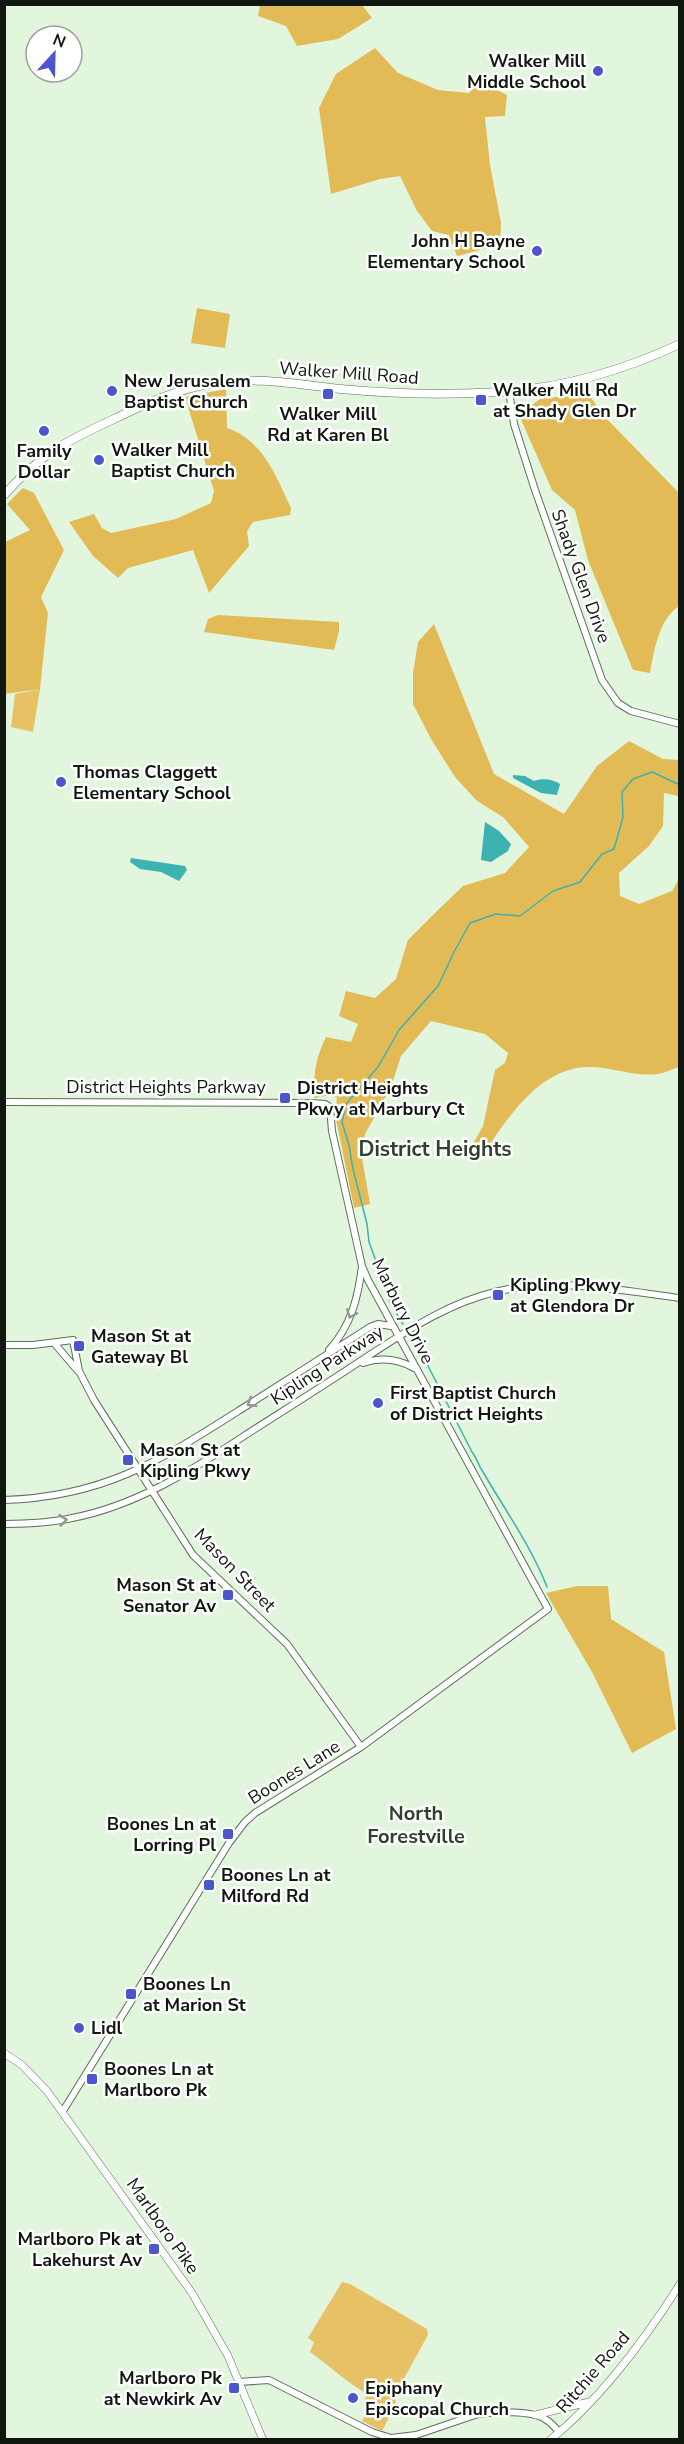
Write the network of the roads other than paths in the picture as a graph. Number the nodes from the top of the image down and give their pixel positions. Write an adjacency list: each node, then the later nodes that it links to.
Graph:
1 (680, 345): 2 (main road, Walker Mill Road)
2 (509, 391): 3 (main road, Walker Mill Road); 4 (street, Shady Glen Drive)
3 (4, 495)
4 (680, 724)
5 (4, 1102): 6 (street, District Heights Parkway)
6 (328, 1105): 7 (street, Marbury Drive)
7 (362, 1266): 9 (street, Marbury Drive); 13 (street, one-way to 13)
8 (680, 1298): 10 (street, Kipling Parkway)
9 (391, 1326): 10 (street, Marbury Drive); 13 (street, Kipling Parkway)
10 (397, 1337): 14 (street, Kipling Parkway); 15 (street, Marbury Drive)
11 (54, 1343): 12 (street); 16 (street); 16 (street, Mason Street)
12 (4, 1345)
13 (325, 1356): 17 (street, Kipling Parkway, one-way to 17)
14 (354, 1365): 15 (street); 18 (street, Kipling Parkway)
15 (415, 1368): 21 (street, Marbury Drive)
16 (79, 1371): 17 (street, Mason Street)
17 (139, 1470): 18 (street, Mason Street); 19 (street, Kipling Parkway)
18 (151, 1491): 20 (street, Kipling Parkway, one-way to 18); 22 (street, Mason Street)
19 (4, 1500)
20 (4, 1524)
21 (548, 1609): 22 (street, Boones Lane)
22 (361, 1747): 24 (street, Boones Lane)
23 (4, 2053): 24 (main road, Marlboro Pike)
24 (63, 2111): 26 (main road, Marlboro Pike)
25 (680, 2284): 27 (main road, Ritchie Road)
26 (239, 2382): 28 (street, Ritchie Road); 30 (main road, Marlboro Pike)
27 (592, 2401): 28 (main road); 29 (main road, Ritchie Road)
28 (535, 2415): 29 (street, Ritchie Road)
29 (559, 2432): 31 (main road)
30 (263, 2439)
31 (550, 2439)

